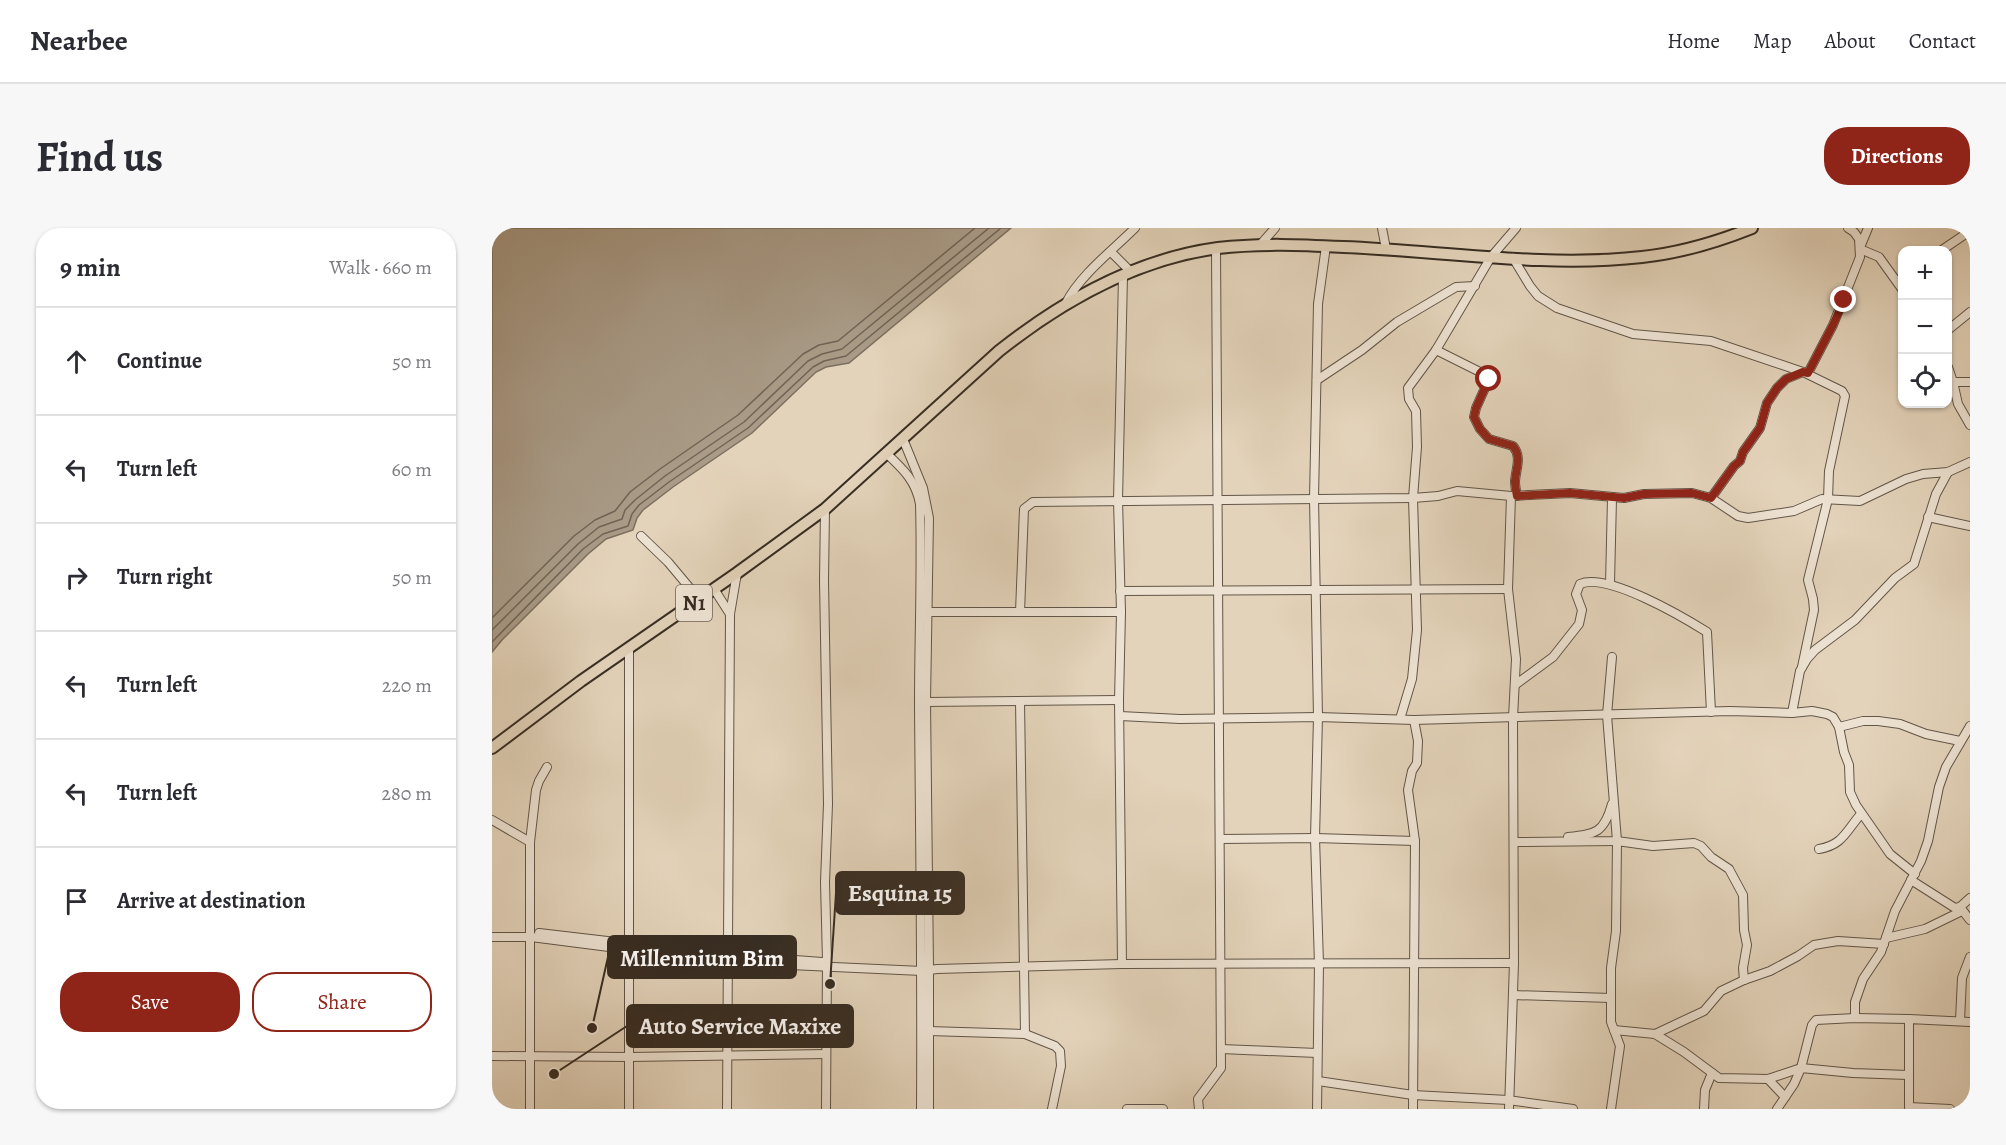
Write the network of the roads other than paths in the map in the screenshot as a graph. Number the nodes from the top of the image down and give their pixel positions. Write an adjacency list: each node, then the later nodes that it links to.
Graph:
1 (1135, 228): 15 (street)
2 (1275, 228): 9 (street)
3 (1383, 228): 13 (street)
4 (1516, 228): 16 (street)
5 (1752, 228): 17 (highway, N1)
6 (1848, 228): 14 (street)
7 (1868, 228): 14 (street)
8 (1970, 231): 11 (street)
9 (1261, 244): 10 (highway, N1); 12 (highway, N1)
10 (1326, 246): 13 (highway, N1); 26 (street)
11 (1948, 246)
12 (1216, 248): 18 (highway, N1); 39 (street)
13 (1386, 249): 16 (highway, N1)
14 (1860, 249): 19 (street); 25 (street)
15 (1110, 252): 18 (street); 21 (street)
16 (1491, 257): 17 (highway, N1); 20 (street)
17 (1513, 258): 25 (street)
18 (1127, 274): 21 (highway, N1); 41 (street)
19 (1898, 283)
20 (1476, 286): 24 (street); 26 (street)
21 (1066, 303): 30 (highway, N1)
22 (1970, 312): 23 (street)
23 (1952, 326)
24 (1436, 350): 34 (street); 36 (street)
25 (1806, 372): 38 (street); 40 (street)
26 (1317, 380): 35 (street)
27 (1953, 382): 28 (street); 29 (street)
28 (1970, 382)
29 (1970, 425)
30 (901, 440): 31 (highway, N1); 55 (street)
31 (889, 452): 42 (highway, N1); 109 (street)
32 (1970, 462): 33 (street)
33 (1948, 472): 40 (street); 43 (street)
34 (1514, 496): 36 (street); 37 (street); 49 (street)
35 (1314, 498): 36 (street); 39 (street); 52 (street)
36 (1413, 498): 53 (street)
37 (1612, 498): 38 (street); 47 (street)
38 (1711, 498): 40 (street)
39 (1217, 499): 41 (street); 50 (street)
40 (1828, 499): 61 (street)
41 (1118, 500): 51 (street); 56 (street)
42 (825, 509): 46 (highway, N1); 107 (street)
43 (1928, 517): 44 (street); 61 (street)
44 (1970, 526)
45 (641, 536): 54 (street)
46 (737, 573): 48 (highway, N1); 58 (street)
47 (1610, 584): 62 (street); 66 (street)
48 (714, 589): 54 (highway, N1); 58 (street)
49 (1508, 589): 53 (street); 62 (street)
50 (1218, 590): 51 (street); 52 (street); 72 (street)
51 (1120, 591): 57 (street)
52 (1317, 591): 53 (street); 70 (street)
53 (1415, 591): 73 (street)
54 (699, 599): 59 (highway, N1)
55 (926, 612): 56 (street); 65 (street)
56 (1020, 612): 57 (street)
57 (1121, 612): 63 (street)
58 (729, 614): 101 (street)
59 (629, 649): 78 (highway, N1); 99 (street)
60 (1612, 657): 68 (street)
61 (1802, 667): 67 (street)
62 (1515, 685): 71 (street)
63 (1119, 700): 64 (street); 69 (street)
64 (1020, 701): 65 (street); 108 (street)
65 (926, 702): 109 (street)
66 (1711, 712): 67 (street); 68 (street)
67 (1792, 713): 76 (street)
68 (1607, 715): 71 (street); 80 (street)
69 (1120, 716): 72 (street); 103 (street)
70 (1318, 717): 72 (street); 73 (street); 83 (street)
71 (1513, 718): 74 (street); 88 (street)
72 (1220, 719): 84 (street)
73 (1400, 719): 74 (street)
74 (1414, 720): 85 (street)
75 (1970, 726): 77 (street)
76 (1839, 727): 77 (street); 81 (street)
77 (1960, 741): 91 (street)
78 (492, 748)
79 (547, 767): 87 (street)
80 (1613, 790): 86 (street); 89 (street)
81 (1861, 814): 90 (street); 91 (street)
82 (492, 820): 87 (street)
83 (1315, 838): 84 (street); 85 (street); 105 (street)
84 (1220, 839): 104 (street)
85 (1415, 841): 106 (street)
86 (1617, 841): 89 (street); 110 (street); 112 (street)
87 (530, 842): 96 (street)
88 (1515, 842): 89 (street); 102 (street)
89 (1544, 842)
90 (1819, 849)
91 (1913, 877): 93 (street); 98 (street)
92 (1970, 898): 93 (street)
93 (1961, 909): 94 (street); 98 (street)
94 (1970, 920)
95 (492, 932): 96 (street)
96 (531, 935): 97 (street); 99 (street); 125 (street)
97 (492, 937)
98 (1885, 941): 110 (street); 113 (street)
99 (628, 946): 101 (street); 127 (street)
100 (1970, 957): 115 (street)
101 (727, 958): 107 (street); 126 (street)
102 (1514, 963): 106 (street); 111 (street)
103 (1122, 964): 104 (street); 108 (street)
104 (1220, 964): 105 (street); 121 (street)
105 (1319, 964): 106 (street); 122 (street)
106 (1415, 964): 133 (street)
107 (827, 965): 109 (street); 123 (street)
108 (1024, 967): 109 (street); 119 (street)
109 (928, 969): 118 (street); 141 (street)
110 (1744, 980): 120 (street)
111 (1513, 995): 112 (street); 135 (street)
112 (1611, 998): 117 (street)
113 (1855, 1018): 114 (street); 128 (street)
114 (1909, 1020): 115 (street); 130 (street)
115 (1960, 1021): 116 (street)
116 (1970, 1022)
117 (1614, 1030): 120 (street); 150 (street)
118 (928, 1031): 119 (street); 142 (street)
119 (1025, 1034): 143 (street)
120 (1655, 1034): 129 (street)
121 (1221, 1049): 122 (street); 146 (street)
122 (1317, 1053): 132 (street)
123 (826, 1054): 126 (street); 140 (street)
124 (492, 1056): 125 (street)
125 (531, 1056): 127 (street); 137 (street)
126 (727, 1056): 127 (street); 139 (street)
127 (629, 1057): 138 (street)
128 (1801, 1068): 130 (street); 131 (street); 134 (street)
129 (1712, 1073): 131 (street); 151 (street)
130 (1908, 1075): 136 (street)
131 (1768, 1079): 134 (street)
132 (1318, 1081): 133 (street); 147 (street)
133 (1413, 1095): 135 (street); 148 (street)
134 (1785, 1096): 152 (street)
135 (1508, 1105): 149 (street)
136 (1908, 1108): 153 (street)
137 (530, 1109)
138 (629, 1109)
139 (727, 1109)
140 (826, 1109)
141 (921, 1109)
142 (929, 1109)
143 (1052, 1109)
144 (1127, 1109): 145 (street)
145 (1163, 1109)
146 (1199, 1109)
147 (1317, 1109)
148 (1413, 1109)
149 (1573, 1109)
150 (1611, 1109)
151 (1704, 1109)
152 (1777, 1109)
153 (1950, 1109)

